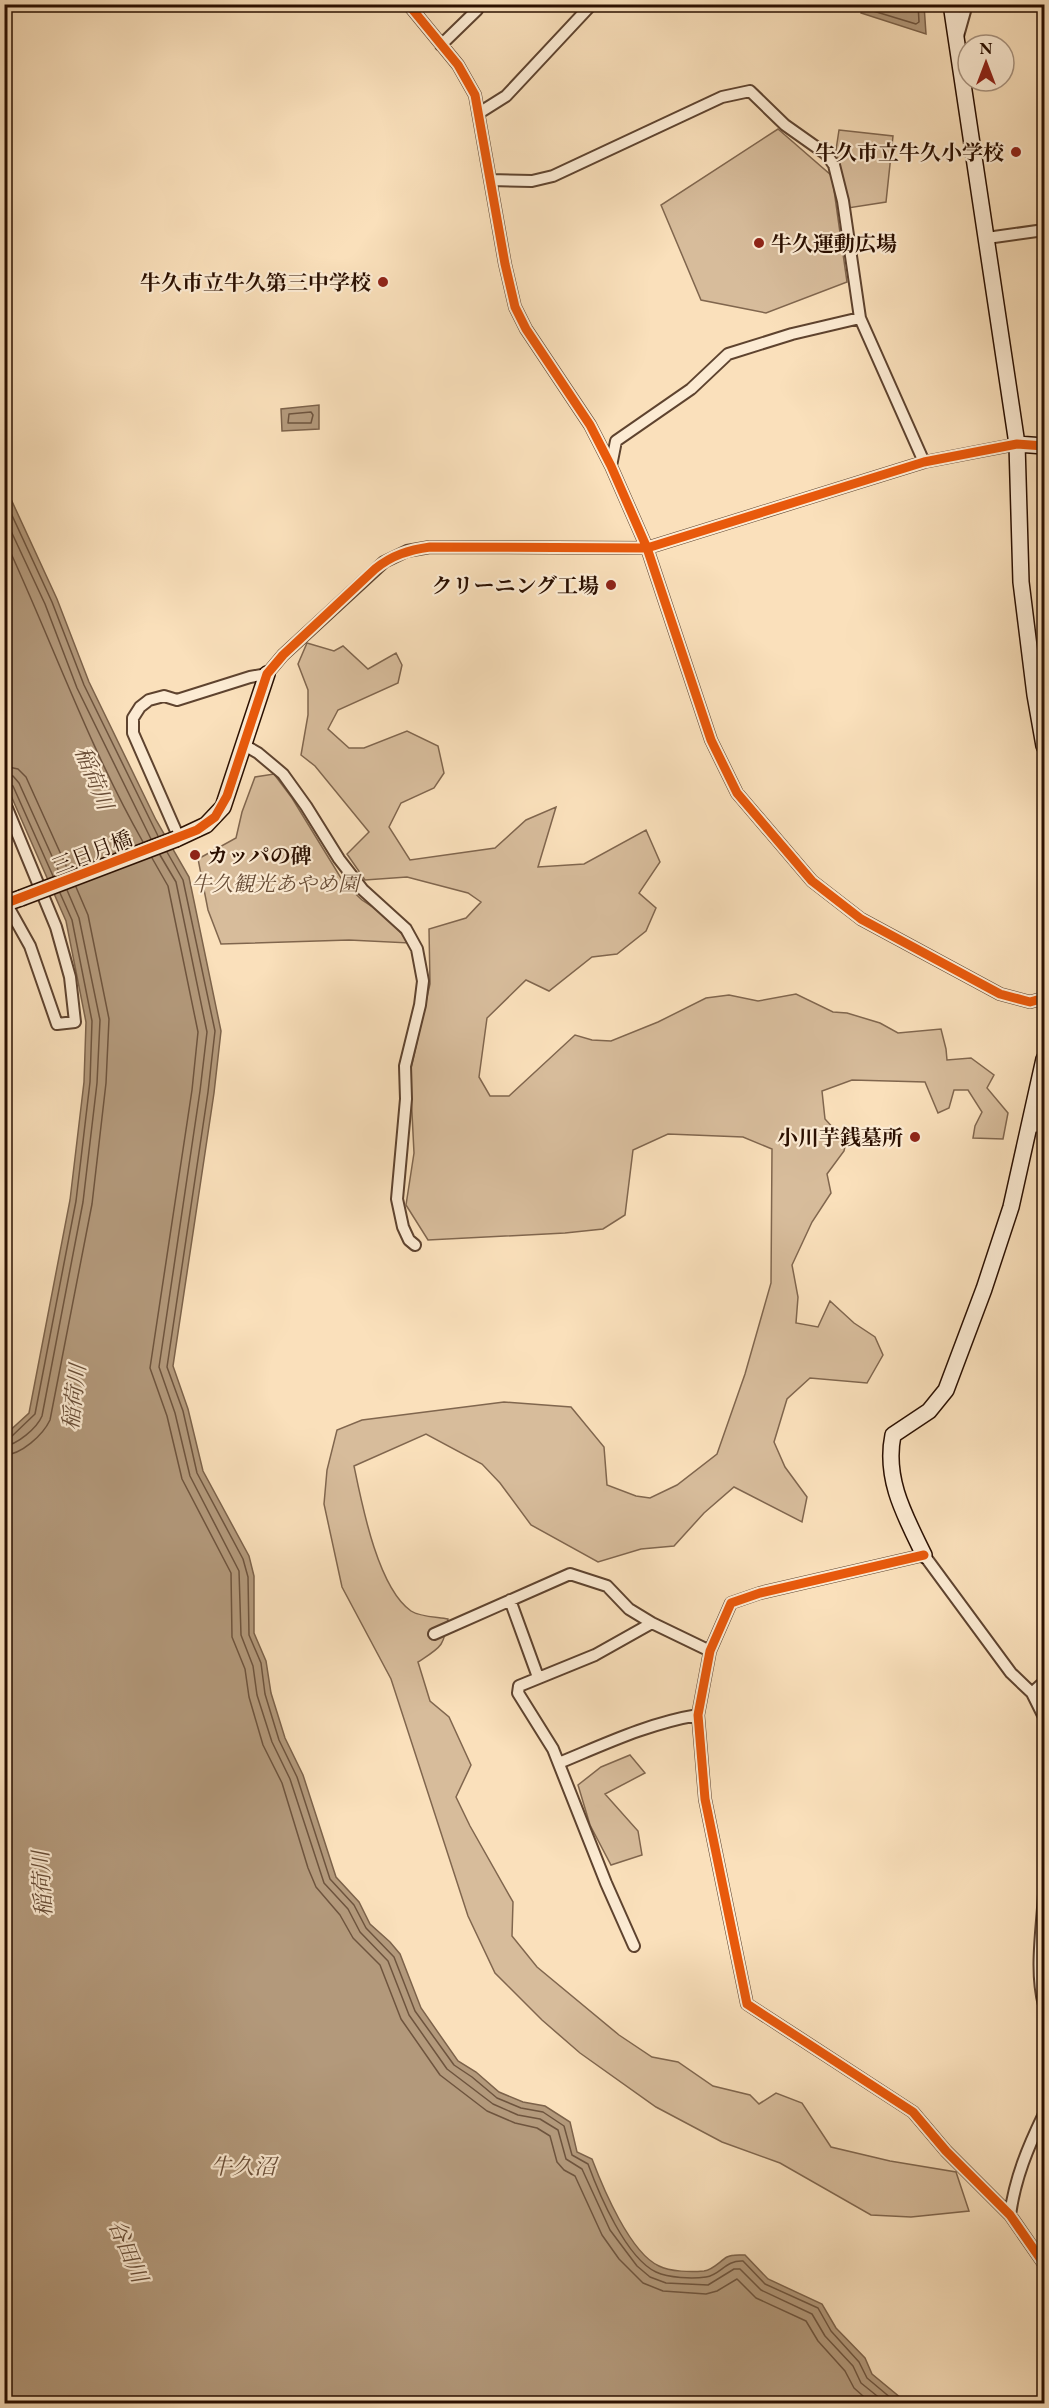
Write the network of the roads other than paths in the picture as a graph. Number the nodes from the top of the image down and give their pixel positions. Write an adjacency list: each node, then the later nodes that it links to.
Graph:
1 (592, 4): 10 (street)
2 (951, 4): 7 (street)
3 (967, 4): 6 (street)
4 (414, 7): 8 (street)
5 (477, 10): 8 (street)
6 (959, 33)
7 (956, 42)
8 (441, 45): 10 (street)
9 (964, 93): 13 (street)
10 (480, 112): 11 (street)
11 (490, 180): 14 (street); 18 (street)
12 (1044, 230): 13 (street)
13 (987, 238): 15 (street)
14 (860, 318): 17 (street); 18 (street)
15 (1017, 444): 16 (street); 17 (street); 22 (street)
16 (1044, 446)
17 (924, 462): 19 (street)
18 (612, 466): 19 (street)
19 (647, 548): 20 (street); 26 (street)
20 (267, 674): 21 (street, 三日月橋); 24 (street)
21 (244, 745): 24 (street, 三日月橋); 30 (street)
22 (1044, 746)
23 (4, 801): 25 (street)
24 (178, 839): 25 (street, 三日月橋, bridge)
25 (11, 902)
26 (1044, 998)
27 (1044, 1059): 29 (street)
28 (1044, 1126): 29 (street)
29 (1028, 1127): 31 (street)
30 (415, 1245)
31 (924, 1555): 35 (street); 38 (street)
32 (510, 1600): 33 (street); 34 (street); 36 (street)
33 (652, 1623): 35 (street); 36 (street)
34 (434, 1634)
35 (710, 1651): 39 (street)
36 (538, 1677): 41 (street)
37 (1044, 1682): 38 (street)
38 (1032, 1692): 40 (street)
39 (698, 1715): 41 (street); 46 (street)
40 (1044, 1717)
41 (559, 1763): 43 (street)
42 (1044, 1894): 44 (street)
43 (634, 1946)
44 (1044, 2005)
45 (1044, 2114): 46 (street)
46 (1010, 2215): 47 (street)
47 (1044, 2264)

